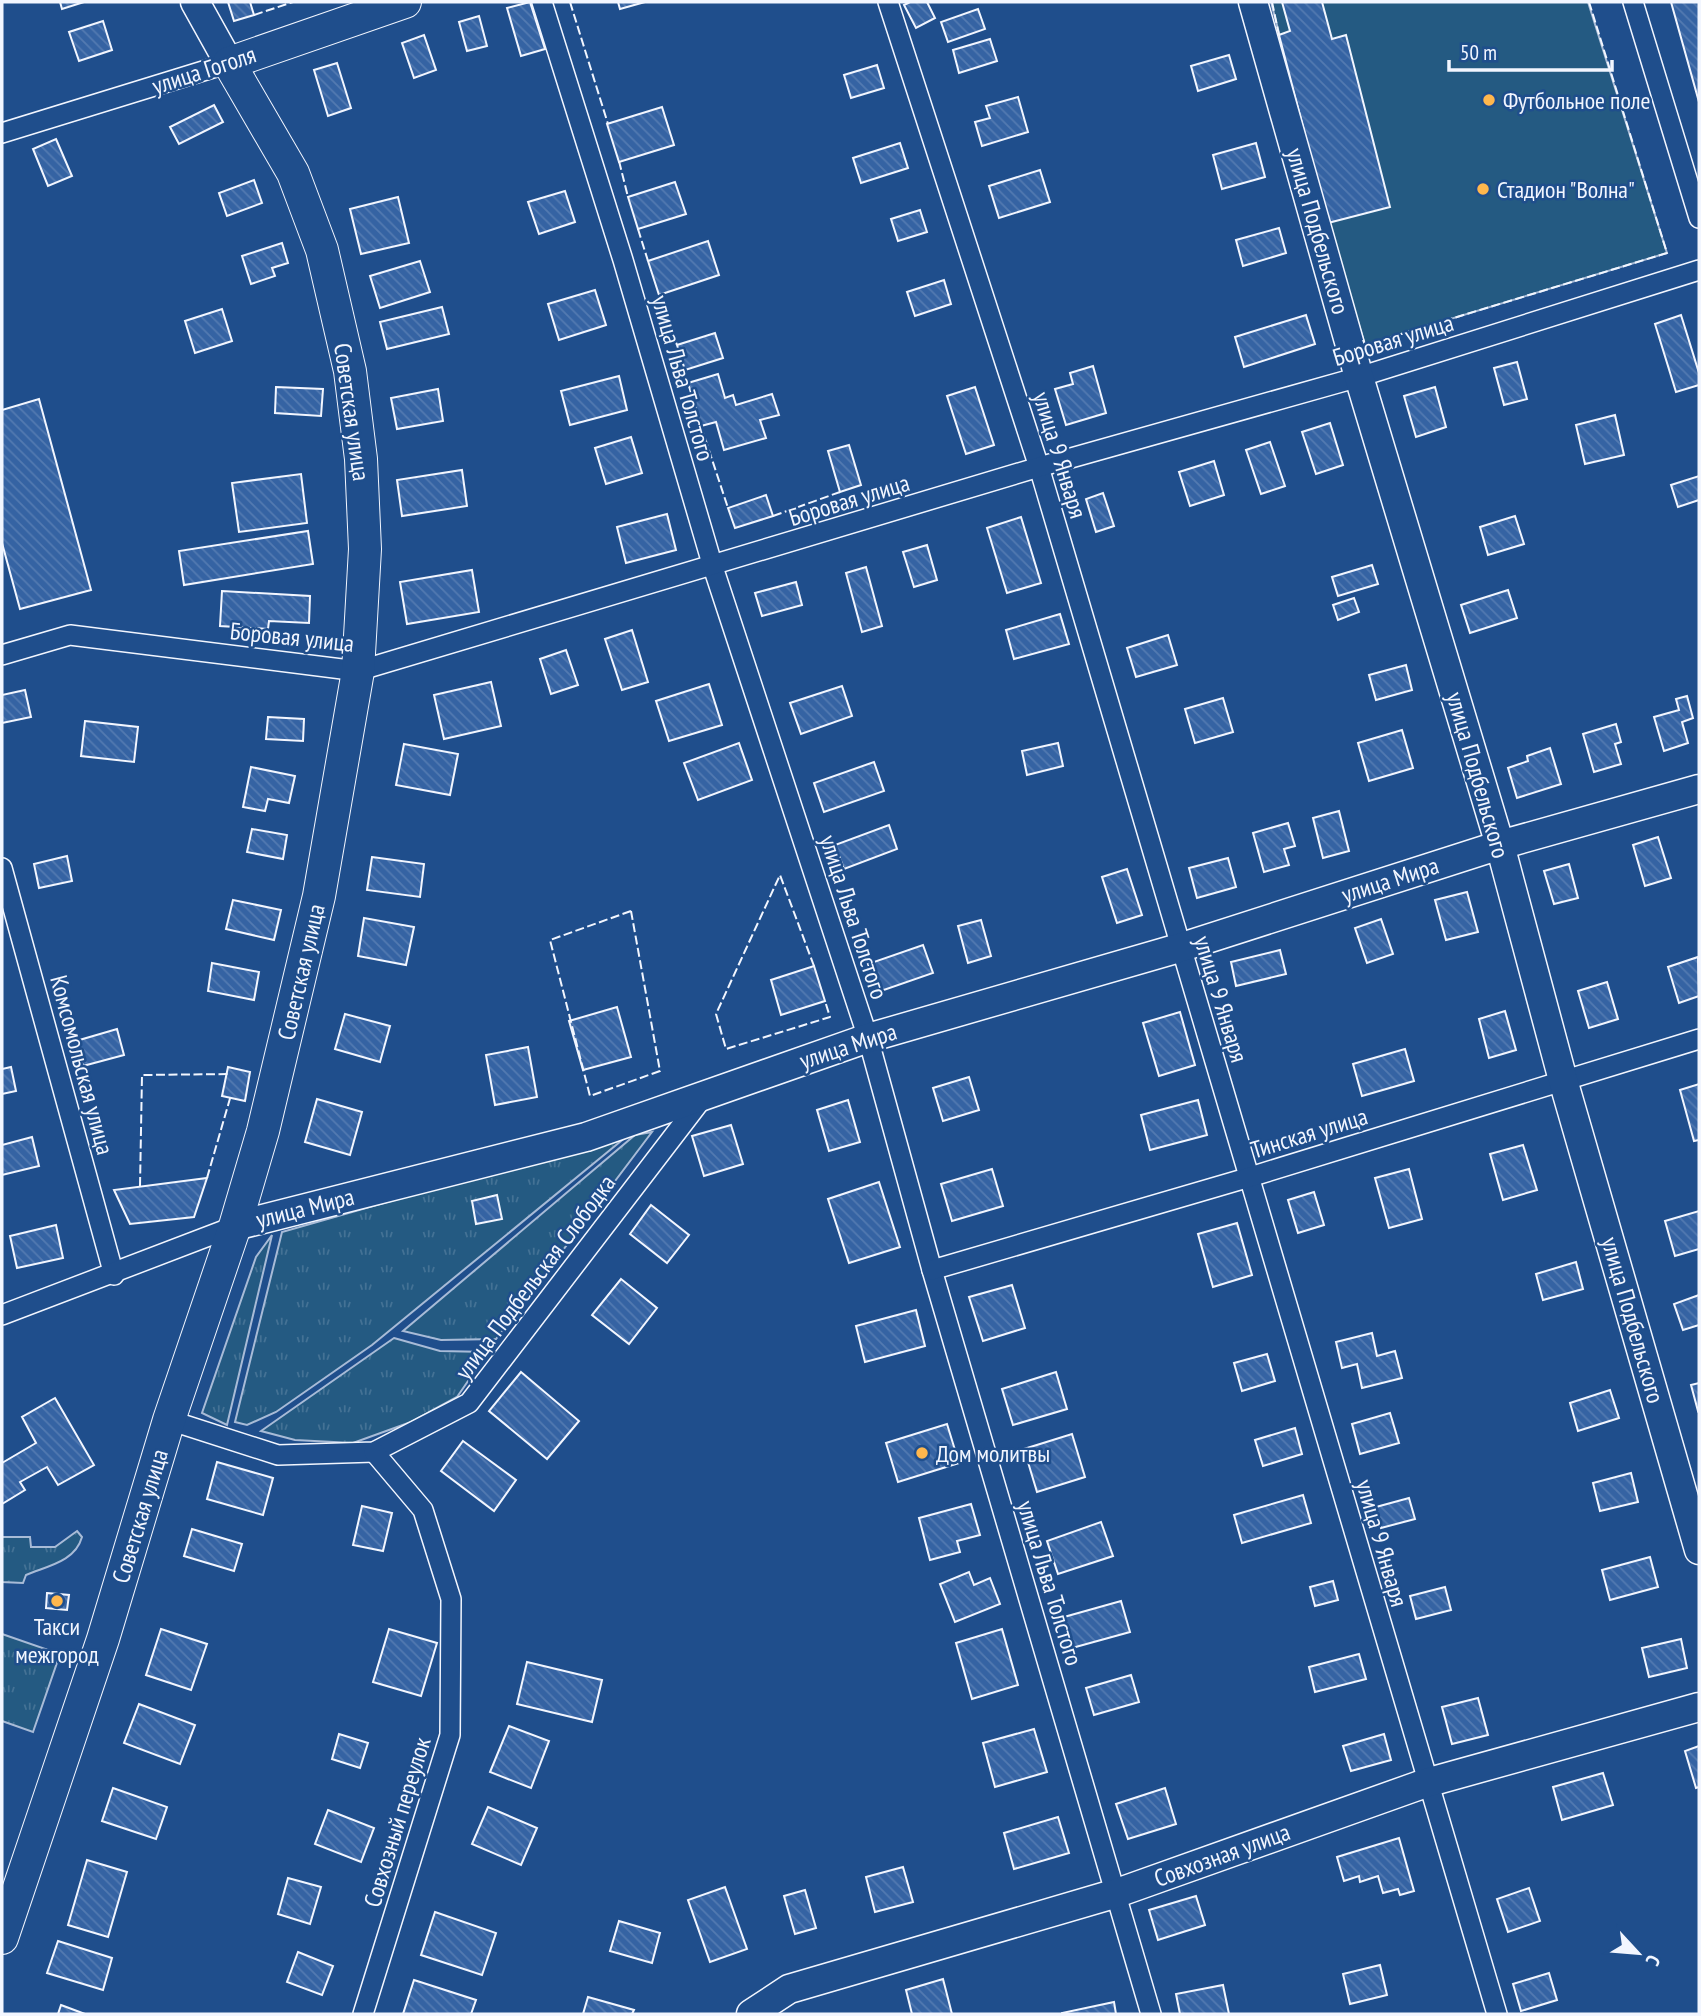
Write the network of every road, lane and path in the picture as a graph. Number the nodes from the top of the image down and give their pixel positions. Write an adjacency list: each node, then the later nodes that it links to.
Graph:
1 (195, 2): 7 (main road, Советская улица)
2 (405, 2): 7 (main road, улица Гоголя)
3 (542, 2): 13 (street, улица Льва Толстого)
4 (887, 2): 12 (street, улица 9 Января)
5 (1252, 2): 11 (main road, улица Подбельского)
6 (1633, 2): 9 (street)
7 (229, 63): 8 (street, улица Гоголя); 15 (main road, Советская улица)
8 (2, 133)
9 (1699, 218)
10 (1699, 270): 11 (street, Боровая улица)
11 (1359, 377): 12 (street, Боровая улица); 17 (main road, улица Подбельского)
12 (1039, 467): 13 (street, Боровая улица); 19 (street, улица 9 Января)
13 (713, 567): 15 (street, Боровая улица); 20 (street, улица Льва Толстого)
14 (2, 655): 15 (street, Боровая улица)
15 (358, 671): 25 (main road, Советская улица)
16 (1699, 789): 17 (main road, улица Мира)
17 (1500, 845): 19 (main road, улица Мира); 22 (main road, улица Подбельского)
18 (2, 868): 27 (street, Комсомольская улица)
19 (1179, 948): 20 (main road, улица Мира); 24 (street, улица 9 Января)
20 (868, 1038): 23 (main road, улица Мира); 26 (street, улица Льва Толстого)
21 (1699, 1039): 22 (street, Тинская улица)
22 (1563, 1080): 24 (street, Тинская улица); 31 (main road, улица Подбельского)
23 (705, 1095): 25 (main road, улица Мира); 30 (street, улица Подбельская Слободка)
24 (1250, 1177): 26 (street, Тинская улица); 33 (street, улица 9 Января)
25 (235, 1226): 27 (street, улица Мира); 29 (main road, Советская улица)
26 (932, 1269): 34 (street, улица Льва Толстого)
27 (114, 1275): 28 (street, улица Мира)
28 (2, 1315)
29 (169, 1420): 30 (street); 35 (main road, Советская улица)
30 (374, 1452): 36 (street, Совхозный переулок)
31 (1699, 1550)
32 (1699, 1707): 33 (main road, Совхозная улица)
33 (1426, 1783): 34 (main road, Совхозная улица); 39 (street, улица 9 Января)
34 (1118, 1892): 37 (main road, Совхозная улица); 38 (street, улица Льва Толстого)
35 (2, 1938)
36 (363, 2014)
37 (751, 2014)
38 (1151, 2014)
39 (1497, 2014)

